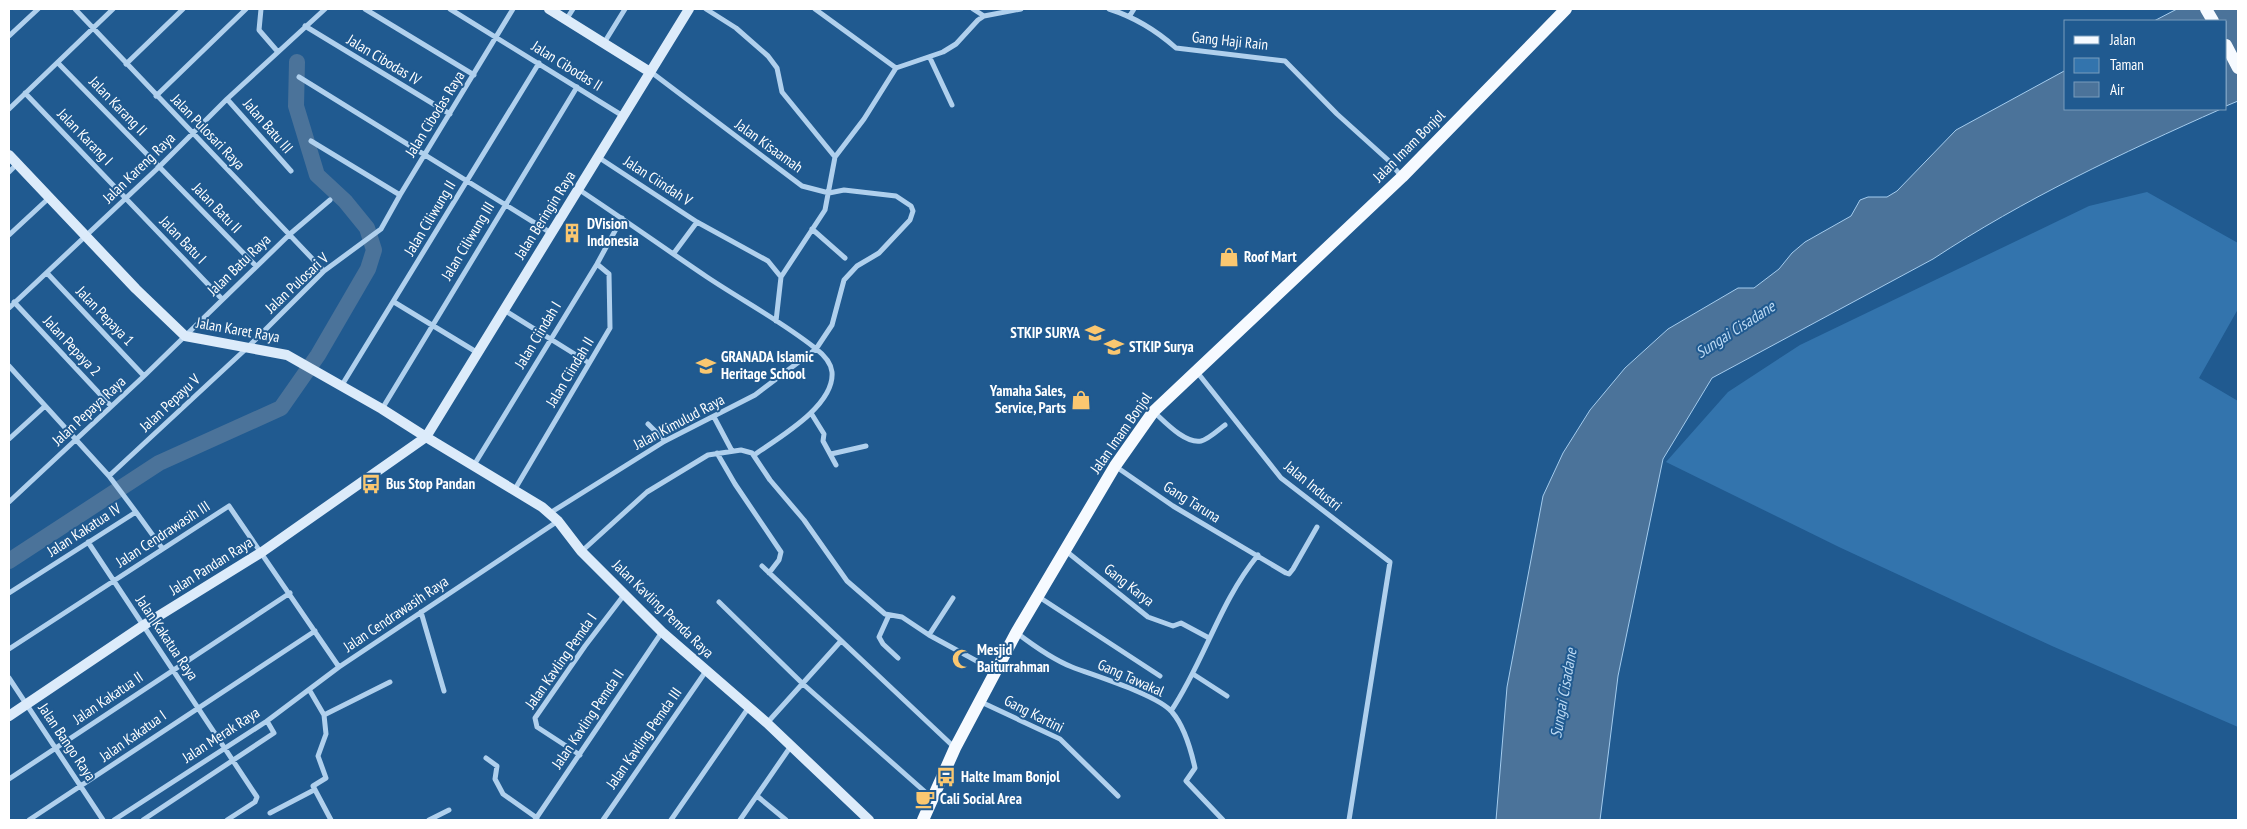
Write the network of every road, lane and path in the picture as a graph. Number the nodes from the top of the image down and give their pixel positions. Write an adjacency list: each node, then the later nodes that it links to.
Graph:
1 (38, 9): 30 (street)
2 (75, 9): 29 (street, Jalan Pulosari Raya)
3 (113, 9): 29 (street)
4 (183, 9): 37 (street)
5 (246, 9): 46 (street)
6 (261, 9): 34 (street)
7 (326, 9): 28 (street)
8 (365, 9): 42 (street)
9 (450, 9): 31 (street, Jalan Cibodas II)
10 (513, 9): 31 (street, Jalan Cibodas Raya)
11 (549, 9): 26 (street)
12 (573, 9): 26 (street)
13 (625, 9): 32 (street)
14 (689, 9): 41 (street, Jalan Beringin Raya)
15 (706, 9): 57 (street)
16 (815, 9): 23 (street)
17 (973, 9): 24 (street)
18 (1021, 9): 24 (street)
19 (1109, 9): 25 (street, Gang Haji Rain)
20 (1134, 9): 25 (street)
21 (1566, 9): 62 (main road, Jalan Imam Bonjol)
22 (2206, 9): 27 (main road)
23 (822, 11): 39 (street)
24 (984, 16): 35 (street)
25 (1129, 17): 62 (street, Gang Haji Rain)
26 (566, 20): 32 (street)
27 (2212, 20)
28 (305, 26): 34 (street, Jalan Kareng Raya); 50 (street, Jalan Cibodas IV)
29 (94, 29): 36 (street); 37 (street, Jalan Pulosari Raya)
30 (9, 36)
31 (497, 37): 38 (street, Jalan Cibodas II); 42 (street, Jalan Cibodas Raya)
32 (604, 43): 41 (street)
33 (2227, 47): 40 (main road)
34 (277, 51): 47 (street, Jalan Kareng Raya)
35 (930, 58): 39 (street); 48 (street)
36 (58, 63): 45 (street); 59 (street, Jalan Karang II)
37 (126, 64): 46 (street, Jalan Pulosari Raya)
38 (539, 64): 44 (street, Jalan Cibodas II); 63 (street, Jalan Ciliwung II)
39 (896, 68): 57 (street)
40 (2238, 68)
41 (650, 72): 51 (street, Jalan Beringin Raya); 65 (street, Jalan Kisaamah)
42 (474, 75): 50 (street, Jalan Cibodas Raya)
43 (299, 77): 55 (street)
44 (577, 87): 51 (street, Jalan Cibodas II); 70 (street, Jalan Ciliwung III)
45 (26, 93): 49 (street); 68 (street, Jalan Karang I)
46 (156, 96): 52 (street, Jalan Pulosari Raya)
47 (227, 99): 52 (street, Jalan Kareng Raya); 60 (street, Jalan Batu III)
48 (952, 105)
49 (9, 109)
50 (450, 114): 55 (street, Jalan Cibodas Raya)
51 (623, 116): 56 (street, Jalan Beringin Raya)
52 (193, 133): 59 (street, Jalan Kareng Raya); 78 (street, Jalan Pulosari Raya)
53 (311, 141): 66 (street)
54 (9, 154): 58 (street, Jalan Karet Raya)
55 (425, 155): 63 (street); 66 (street, Jalan Cibodas Raya)
56 (598, 157): 64 (street, Jalan Beringin Raya); 73 (street, Jalan Ciindah V)
57 (835, 157): 65 (street)
58 (18, 164): 61 (street); 67 (street, Jalan Karet Raya)
59 (159, 167): 68 (street, Jalan Kareng Raya); 83 (street, Jalan Batu II)
60 (291, 171)
61 (9, 172)
62 (1402, 177): 101 (main road, Jalan Imam Bonjol)
63 (467, 180): 70 (street); 89 (street, Jalan Ciliwung II)
64 (578, 189): 72 (street); 76 (street, Jalan Beringin Raya)
65 (829, 193): 71 (street, Jalan Kisaamah); 74 (street)
66 (400, 195): 75 (street, Jalan Cibodas Raya)
67 (50, 196): 77 (street, Jalan Karet Raya); 79 (street)
68 (126, 198): 77 (street, Jalan Kareng Raya); 87 (street, Jalan Batu I)
69 (330, 200): 78 (street, Jalan Batu Raya)
70 (505, 204): 76 (street); 93 (street, Jalan Ciliwung III)
71 (913, 211): 97 (street, Jalan Kimulud Raya)
72 (622, 218): 80 (street); 82 (street, Jalan Ciindah I)
73 (697, 222): 80 (street, Jalan Ciindah V); 86 (street)
74 (812, 229): 81 (street); 86 (street)
75 (378, 233): 84 (street, Jalan Pulosari V)
76 (551, 233): 91 (street, Jalan Beringin Raya)
77 (86, 234): 85 (street, Jalan Kareng Raya); 94 (street, Jalan Karet Raya)
78 (290, 234): 83 (street, Jalan Batu Raya); 84 (street, Jalan Pulosari Raya)
79 (9, 235)
80 (674, 254): 92 (street)
81 (845, 258)
82 (597, 264): 95 (street, Jalan Ciindah I); 99 (street, Jalan Ciindah II)
83 (256, 266): 87 (street, Jalan Batu Raya)
84 (324, 271): 96 (street, Jalan Pulosari V)
85 (47, 273): 88 (street, Jalan Kareng Raya); 102 (street, Jalan Pepaya 1)
86 (781, 277): 92 (street)
87 (222, 299): 94 (street, Jalan Batu Raya)
88 (14, 302): 90 (street, Jalan Kareng Raya); 105 (street, Jalan Pepaya 2)
89 (394, 302): 93 (street); 103 (street, Jalan Ciliwung II)
90 (9, 308)
91 (504, 310): 95 (street); 98 (street, Jalan Beringin Raya)
92 (776, 321): 97 (street)
93 (432, 325): 98 (street); 106 (street, Jalan Ciliwung III)
94 (185, 336): 96 (street, Jalan Karet Raya); 102 (street, Jalan Pepaya Raya)
95 (550, 340): 99 (street); 121 (street, Jalan Ciindah I)
96 (248, 348): 103 (street, Jalan Karet Raya); 124 (street, Jalan Pepayu V)
97 (816, 349): 108 (street); 109 (street, Jalan Kimulud Raya)
98 (478, 353): 112 (street, Jalan Beringin Raya)
99 (589, 363): 125 (street, Jalan Ciindah II)
100 (10, 368): 104 (street)
101 (1196, 370): 107 (main road, Jalan Imam Bonjol); 208 (street, Jalan Industri)
102 (144, 376): 105 (street, Jalan Pepaya Raya)
103 (342, 385): 106 (street, Jalan Karet Raya)
104 (44, 406): 113 (street); 114 (street)
105 (111, 406): 114 (street, Jalan Pepaya Raya)
106 (382, 409): 112 (street, Jalan Karet Raya)
107 (1154, 412): 111 (street); 123 (main road, Jalan Imam Bonjol)
108 (811, 413): 119 (street); 120 (street)
109 (714, 417): 115 (street, Jalan Kimulud Raya); 117 (street)
110 (648, 424): 115 (street)
111 (1225, 426)
112 (426, 438): 121 (street, Jalan Kavling Pemda Raya); 135 (street, Jalan Pandan Raya)
113 (9, 439)
114 (76, 440): 124 (street); 126 (street, Jalan Pepaya Raya)
115 (665, 442): 128 (street, Jalan Kimulud Raya)
116 (866, 446): 119 (street)
117 (732, 451): 118 (street); 120 (street)
118 (717, 452): 133 (street); 138 (street)
119 (831, 454): 122 (street)
120 (754, 455): 147 (street)
121 (474, 465): 125 (street, Jalan Kavling Pemda Raya)
122 (836, 465)
123 (1116, 466): 134 (main road, Jalan Imam Bonjol); 136 (street, Gang Taruna)
124 (109, 476): 127 (street)
125 (515, 489): 128 (street, Jalan Kavling Pemda Raya)
126 (9, 502)
127 (136, 512): 131 (street, Jalan Kakatua IV); 132 (street, Jalan Kakatua IV)
128 (550, 513): 129 (street, Jalan Kavling Pemda Raya)
129 (558, 521): 133 (street, Jalan Kavling Pemda Raya); 146 (street, Jalan Cendrawasih Raya)
130 (1317, 526): 136 (street, Gang Taruna)
131 (88, 542): 139 (street, Jalan Kakatua Raya); 141 (street, Jalan Kakatua IV)
132 (162, 548): 135 (street, Jalan Cendrawasih III); 139 (street, Jalan Cendrawasih III)
133 (581, 551): 142 (street, Jalan Kavling Pemda Raya)
134 (1066, 551): 143 (main road, Jalan Imam Bonjol); 153 (street, Gang Karya)
135 (262, 552): 140 (street, Jalan Cendrawasih Raya); 148 (street, Jalan Pandan Raya)
136 (1258, 555): 153 (street)
137 (762, 566): 138 (street)
138 (769, 573): 154 (street)
139 (113, 581): 148 (street, Jalan Kakatua Raya); 155 (street, Jalan Cendrawasih III)
140 (290, 593): 149 (street, Jalan Cendrawasih Raya); 158 (street, Jalan Kakatua II)
141 (9, 594)
142 (625, 594): 150 (street, Jalan Kavling Pemda Raya); 182 (street, Jalan Kavling Pemda I)
143 (1038, 597): 151 (main road, Jalan Imam Bonjol); 162 (street)
144 (954, 598): 152 (street)
145 (719, 602): 165 (street)
146 (421, 612): 157 (street, Jalan Cendrawasih Raya); 167 (street)
147 (888, 615): 152 (street); 156 (street)
148 (144, 625): 158 (street, Jalan Kakatua Raya); 170 (street, Jalan Pandan Raya)
149 (316, 630): 157 (street, Jalan Cendrawasih Raya); 171 (street, Jalan Kakatua I)
150 (662, 632): 159 (street, Jalan Kavling Pemda Raya); 182 (street, Jalan Kavling Pemda II)
151 (1016, 633): 160 (main road, Jalan Imam Bonjol); 173 (street, Gang Tawakal)
152 (929, 635): 160 (street)
153 (1209, 638): 161 (street)
154 (840, 642): 165 (street); 180 (street)
155 (9, 649)
156 (898, 658)
157 (339, 667): 166 (street, Jalan Merak Raya)
158 (174, 669): 171 (street, Jalan Kakatua Raya); 179 (street, Jalan Kakatua II)
159 (706, 671): 172 (street, Jalan Kavling Pemda Raya); 202 (street, Jalan Kavling Pemda III)
160 (995, 671): 169 (main road, Jalan Imam Bonjol)
161 (1193, 674): 168 (street); 173 (street)
162 (1160, 676)
163 (9, 678): 170 (street, Jalan Bango Raya)
164 (390, 682): 174 (street)
165 (803, 684): 177 (street); 190 (street)
166 (310, 691): 174 (street); 176 (street, Jalan Merak Raya)
167 (444, 691)
168 (1227, 696)
169 (978, 701): 180 (main road, Jalan Imam Bonjol); 189 (street, Gang Kartini)
170 (27, 704): 175 (street, Jalan Pandan Raya); 179 (street, Jalan Bango Raya)
171 (198, 706): 181 (street, Jalan Kakatua Raya); 186 (street, Jalan Kakatua I)
172 (749, 707): 177 (street, Jalan Kavling Pemda Raya); 203 (street)
173 (1171, 711): 207 (street, Gang Tawakal)
174 (324, 715): 187 (street)
175 (9, 716)
176 (267, 721): 181 (street, Jalan Merak Raya); 184 (street)
177 (767, 723): 178 (street, Jalan Kavling Pemda Raya)
178 (791, 746): 188 (street); 194 (street, Jalan Kavling Pemda Raya)
179 (56, 748): 185 (street, Jalan Kakatua II); 186 (street, Jalan Bango Raya)
180 (955, 748): 190 (main road, Jalan Imam Bonjol)
181 (226, 750): 184 (street, Jalan Kakatua Raya); 197 (street, Jalan Merak Raya)
182 (580, 755): 193 (street, Jalan Kavling Pemda II)
183 (486, 758): 193 (street)
184 (232, 760): 198 (street); 199 (street, Jalan Kakatua Raya)
185 (9, 779)
186 (82, 787): 195 (street, Jalan Kakatua I); 196 (street, Jalan Bango Raya)
187 (314, 790): 192 (street); 200 (street)
188 (757, 796): 204 (street); 205 (street)
189 (1118, 796)
190 (932, 798): 206 (main road, Jalan Imam Bonjol)
191 (449, 810): 201 (street)
192 (270, 813)
193 (536, 819)
194 (864, 819)
195 (29, 820)
196 (103, 820)
197 (114, 820)
198 (143, 820)
199 (227, 820)
200 (331, 820)
201 (430, 820)
202 (603, 820)
203 (670, 820)
204 (740, 820)
205 (786, 820)
206 (923, 820)
207 (1223, 820)
208 (1349, 820)

